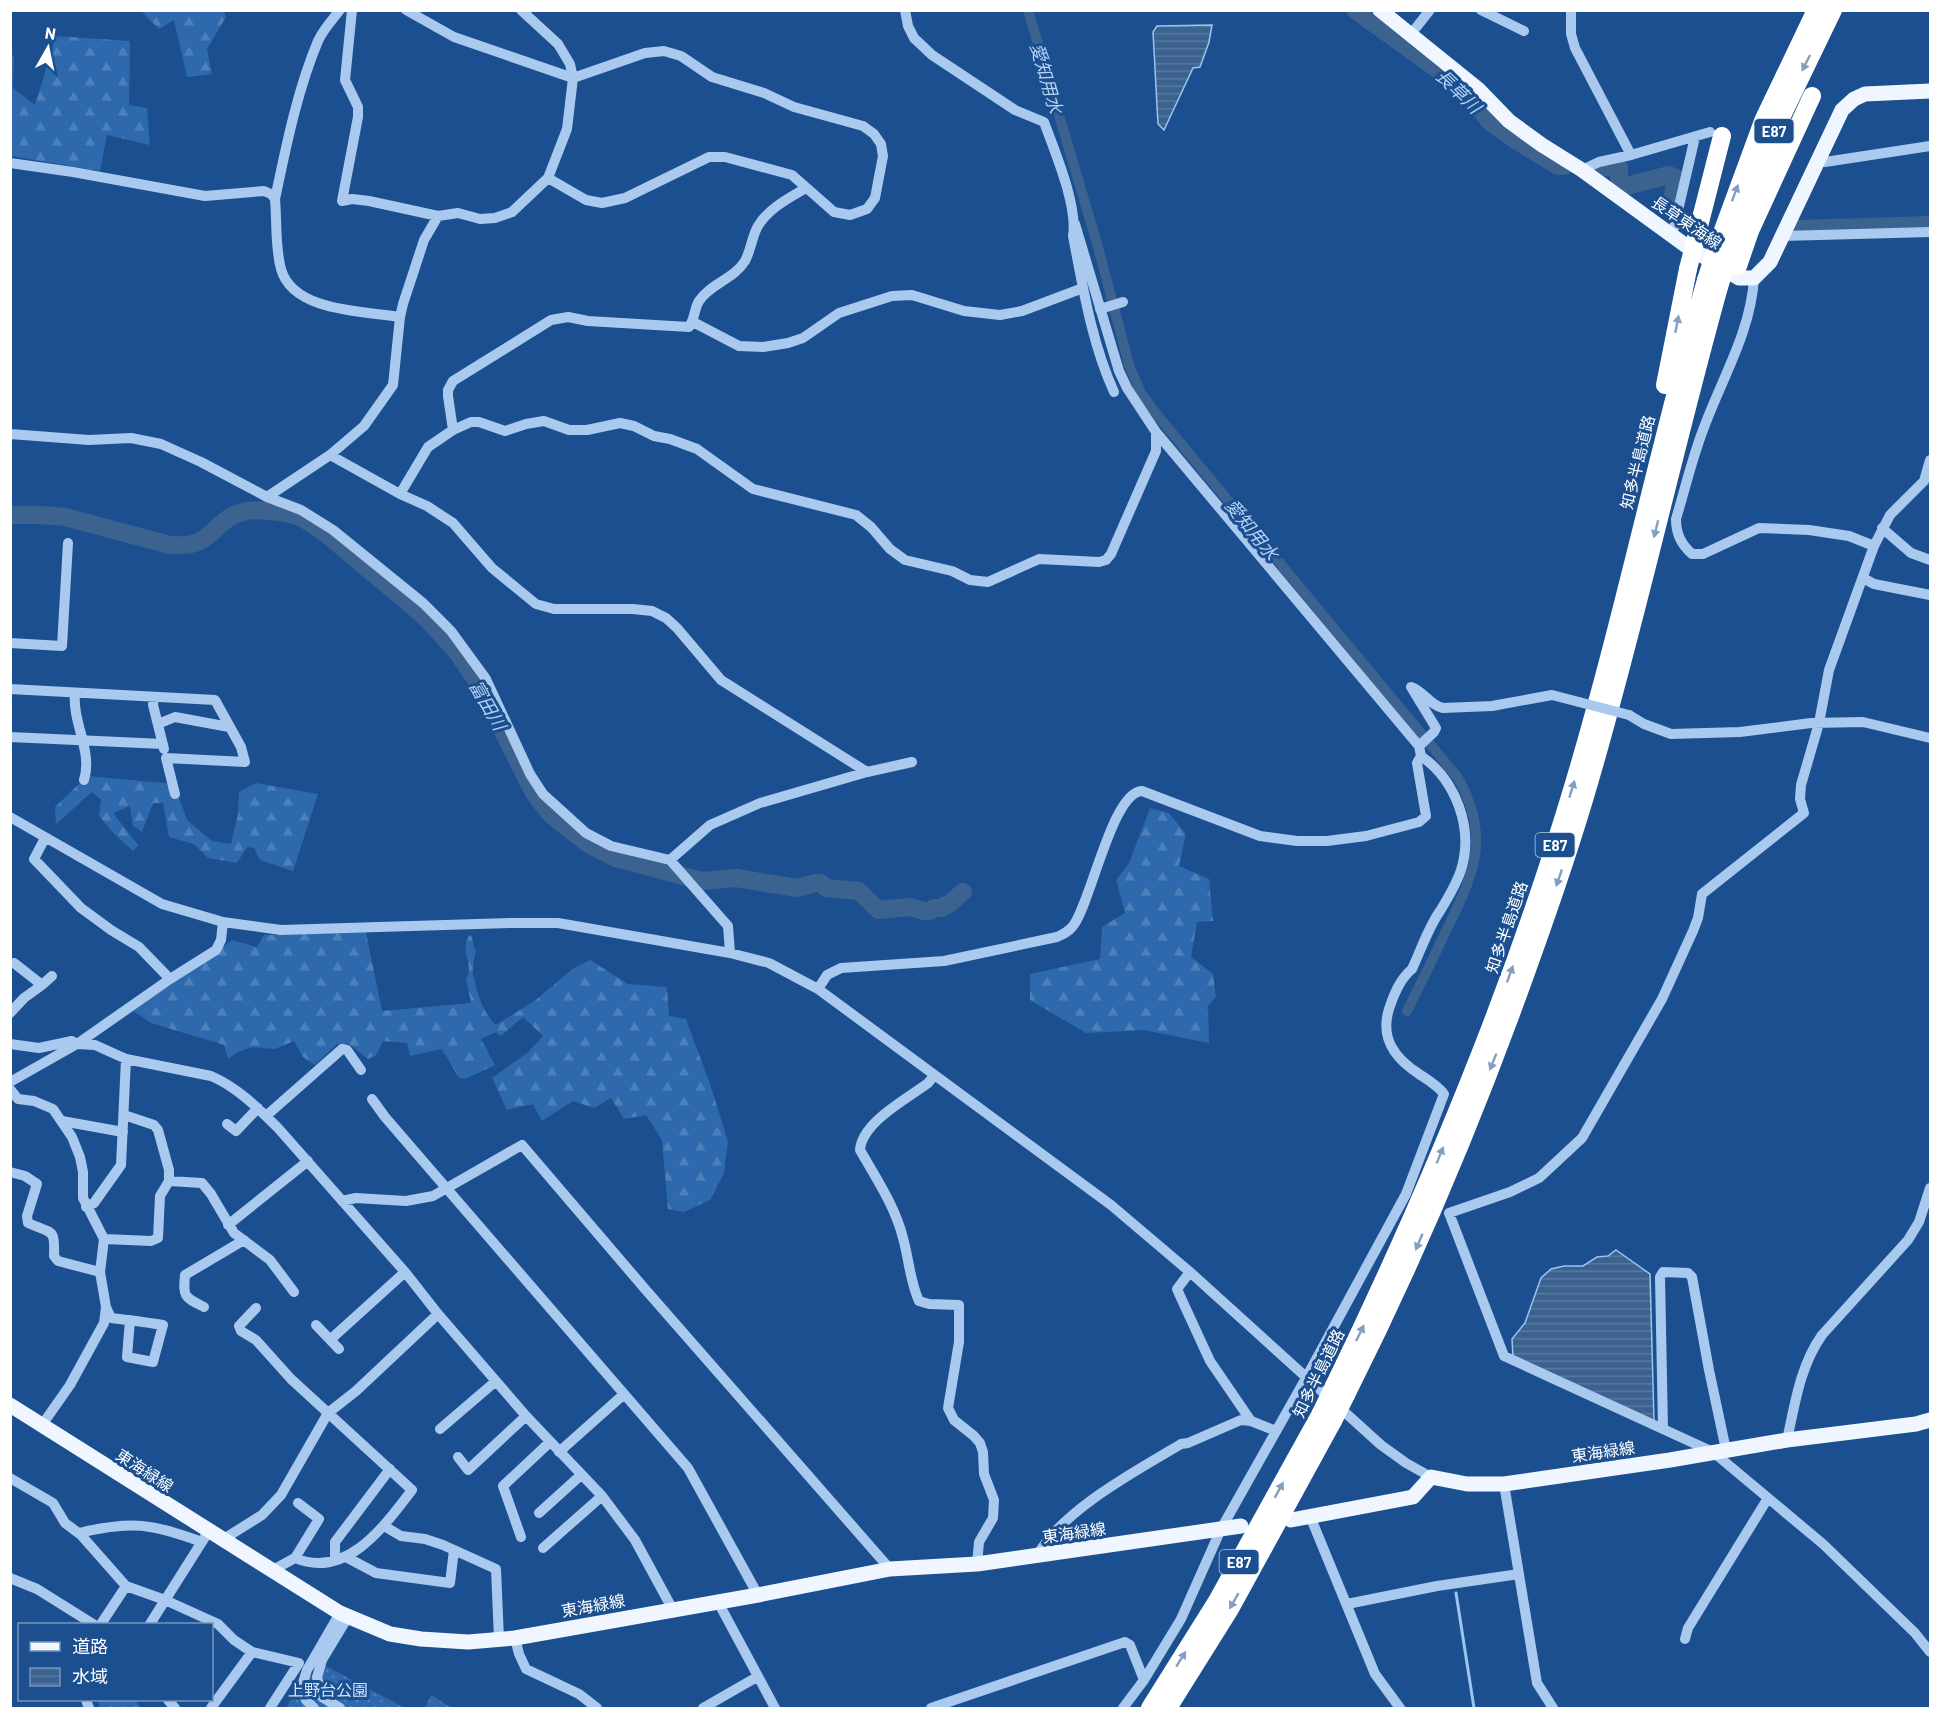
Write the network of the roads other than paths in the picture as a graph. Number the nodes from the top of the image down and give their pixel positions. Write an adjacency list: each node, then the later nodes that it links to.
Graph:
1 (340, 10): 26 (street)
2 (352, 10): 27 (street)
3 (406, 10): 14 (street)
4 (521, 10): 14 (street)
5 (905, 10): 28 (street)
6 (1380, 10): 13 (main road, 長草東海線)
7 (1430, 10): 13 (street)
8 (1481, 10): 12 (street)
9 (1571, 10): 20 (street)
10 (1816, 10): 32 (highway, 知多半島道路 / E87, one-way to 10)
11 (1833, 10): 32 (highway, 知多半島道路 / E87, one-way to 32)
12 (1524, 32)
13 (1411, 34): 23 (main road, 長草東海線)
14 (573, 78): 24 (street); 25 (street)
15 (1930, 92): 21 (main road)
16 (1812, 96): 32 (highway)
17 (1716, 134): 18 (street); 46 (highway, one-way to 17, bridge)
18 (1695, 136): 20 (street); 30 (street)
19 (1930, 146): 21 (street)
20 (1630, 155): 23 (street)
21 (1817, 159): 31 (main road)
22 (10, 164): 26 (street)
23 (1582, 170): 30 (main road, 長草東海線)
24 (548, 178): 25 (street); 27 (street)
25 (806, 188): 39 (street)
26 (275, 199): 38 (street)
27 (438, 216): 38 (street)
28 (1075, 224): 35 (street); 37 (street)
29 (1930, 232): 31 (street)
30 (1672, 236): 33 (main road, 長草東海線)
31 (1782, 236): 33 (main road)
32 (1727, 257): 34 (highway, 知多半島道路 / E87, bridge); 34 (highway)
33 (1754, 278): 51 (street)
34 (1718, 287): 46 (highway, 知多半島道路 / E87); 120 (highway, 知多半島道路 / E87, one-way to 120)
35 (1083, 288): 39 (street); 40 (street)
36 (1123, 302): 37 (street)
37 (1100, 309): 42 (street)
38 (400, 317): 44 (street)
39 (693, 322): 41 (street)
40 (1114, 392)
41 (453, 430): 42 (street); 47 (street)
42 (1156, 432): 66 (street)
43 (10, 434): 48 (street)
44 (330, 455): 47 (street); 48 (street)
45 (1930, 460): 49 (street)
46 (1651, 485): 120 (highway, 知多半島道路 / E87, one-way to 46)
47 (400, 495): 69 (street)
48 (267, 497): 74 (street)
49 (1882, 528): 51 (street); 52 (street)
50 (68, 543): 55 (street)
51 (1874, 546): 53 (street)
52 (1930, 560)
53 (1863, 578): 54 (street); 59 (street)
54 (1930, 595)
55 (10, 643)
56 (10, 689): 57 (street)
57 (75, 693): 58 (street); 64 (street)
58 (154, 697): 60 (street); 61 (street)
59 (1819, 723): 63 (street); 66 (street, bridge); 130 (street)
60 (158, 724): 61 (street); 65 (street)
61 (229, 727): 67 (street)
62 (10, 737): 64 (street)
63 (1930, 738)
64 (83, 740): 65 (street); 70 (street)
65 (163, 744): 67 (street)
66 (1420, 751): 81 (street); 118 (street)
67 (166, 758): 71 (street)
68 (912, 762): 69 (street)
69 (867, 772): 74 (street)
70 (84, 780)
71 (175, 794)
72 (10, 817): 73 (street)
73 (45, 838): 75 (street); 79 (street)
74 (670, 860): 76 (street)
75 (223, 922): 76 (street); 79 (street)
76 (730, 953): 81 (street)
77 (14, 963): 80 (street)
78 (52, 976): 80 (street)
79 (170, 979): 84 (street)
80 (42, 985): 82 (street)
81 (818, 989): 87 (street)
82 (10, 1013)
83 (10, 1044): 84 (street)
84 (77, 1044): 85 (street); 88 (street)
85 (126, 1059): 91 (street); 92 (street)
86 (361, 1070): 91 (street)
87 (934, 1076): 108 (street); 159 (street)
88 (10, 1082)
89 (10, 1089): 93 (street)
90 (372, 1099): 99 (street)
91 (262, 1112): 94 (street); 96 (street)
92 (124, 1115): 95 (street); 98 (street)
93 (62, 1121): 95 (street); 102 (street)
94 (227, 1124)
95 (123, 1132): 102 (street)
96 (308, 1161): 101 (street); 103 (street)
97 (10, 1172): 106 (street)
98 (169, 1181): 103 (street); 104 (street)
99 (446, 1188): 101 (street); 121 (street); 160 (street)
100 (1930, 1188): 132 (street)
101 (342, 1201): 107 (street)
102 (86, 1207): 104 (street)
103 (228, 1225): 105 (street)
104 (104, 1239): 106 (street)
105 (244, 1240): 109 (street); 111 (street)
106 (100, 1272): 110 (street)
107 (405, 1272): 113 (street); 116 (street)
108 (1190, 1272): 118 (street); 127 (street)
109 (294, 1292)
110 (106, 1307): 114 (street); 128 (street)
111 (204, 1307)
112 (256, 1308): 123 (street)
113 (438, 1314): 119 (street); 123 (street)
114 (130, 1320): 114 (street)
115 (316, 1325): 116 (street)
116 (331, 1339): 117 (street)
117 (339, 1349)
118 (1306, 1378): 131 (street); 139 (street)
119 (495, 1381): 124 (street); 129 (street)
120 (1340, 1390): 125 (highway, 知多半島道路 / E87, bridge)
121 (623, 1395): 135 (street); 165 (street)
122 (10, 1406): 128 (main road, 東海緑線)
123 (328, 1413): 137 (street); 153 (street)
124 (526, 1416): 133 (street); 136 (street)
125 (1327, 1417): 192 (highway, 知多半島道路 / E87, one-way to 125); 193 (highway, 知多半島道路 / E87, one-way to 193)
126 (1930, 1420): 132 (main road, 東海緑線)
127 (1251, 1421): 131 (street); 156 (street)
128 (42, 1425): 153 (main road, 東海緑線)
129 (440, 1429)
130 (1663, 1429): 134 (street); 134 (street)
131 (1276, 1431): 150 (street)
132 (1787, 1440): 134 (main road, 東海緑線)
133 (550, 1442): 135 (street); 152 (street)
134 (1720, 1451): 141 (main road, 東海緑線); 143 (street)
135 (559, 1452): 138 (street)
136 (458, 1457)
137 (390, 1469): 148 (street); 158 (street)
138 (581, 1475): 142 (street); 145 (street)
139 (1431, 1477): 141 (main road, 東海緑線); 146 (main road)
140 (10, 1478): 151 (street)
141 (1504, 1484): 162 (street)
142 (602, 1496): 154 (street); 169 (street)
143 (1768, 1498): 178 (street); 180 (street)
144 (297, 1503): 157 (street)
145 (539, 1513)
146 (1310, 1516): 147 (main road); 168 (street)
147 (1291, 1520)
148 (384, 1526): 155 (street); 158 (street)
149 (1240, 1526): 150 (main road, 東海緑線)
150 (1221, 1529): 156 (main road, 東海緑線); 182 (street)
151 (80, 1533): 153 (street); 164 (street)
152 (521, 1537)
153 (211, 1538): 161 (main road, 東海緑線); 166 (street)
154 (543, 1548)
155 (454, 1550): 158 (street); 177 (street)
156 (1037, 1556): 159 (main road, 東海緑線)
157 (295, 1558): 158 (street); 161 (street)
158 (340, 1558)
159 (977, 1564): 160 (main road, 東海緑線)
160 (890, 1569): 165 (main road, 東海緑線)
161 (271, 1571): 170 (main road, 東海緑線)
162 (1519, 1574): 168 (street); 195 (street)
163 (10, 1578): 171 (street)
164 (126, 1586): 166 (street); 172 (street)
165 (758, 1595): 167 (main road, 東海緑線)
166 (165, 1600): 173 (street); 174 (street)
167 (718, 1602): 169 (main road, 東海緑線); 181 (street)
168 (1347, 1604): 194 (street)
169 (673, 1610): 176 (main road, 東海緑線)
170 (344, 1615): 177 (main road, 東海緑線); 185 (street); 186 (street)
171 (89, 1623)
172 (102, 1623)
173 (151, 1623)
174 (212, 1623)
175 (213, 1623): 179 (street)
176 (515, 1638): 177 (main road, 東海緑線); 187 (street)
177 (499, 1639)
178 (1685, 1639)
179 (252, 1652): 183 (street); 184 (street)
180 (1930, 1652)
181 (757, 1677): 188 (street); 189 (street)
182 (1144, 1680): 190 (street); 191 (street)
183 (211, 1708)
184 (270, 1708)
185 (314, 1708)
186 (340, 1708)
187 (597, 1708)
188 (703, 1708)
189 (775, 1708)
190 (931, 1708)
191 (1123, 1708)
192 (1150, 1708)
193 (1168, 1708)
194 (1400, 1708)
195 (1553, 1708)

